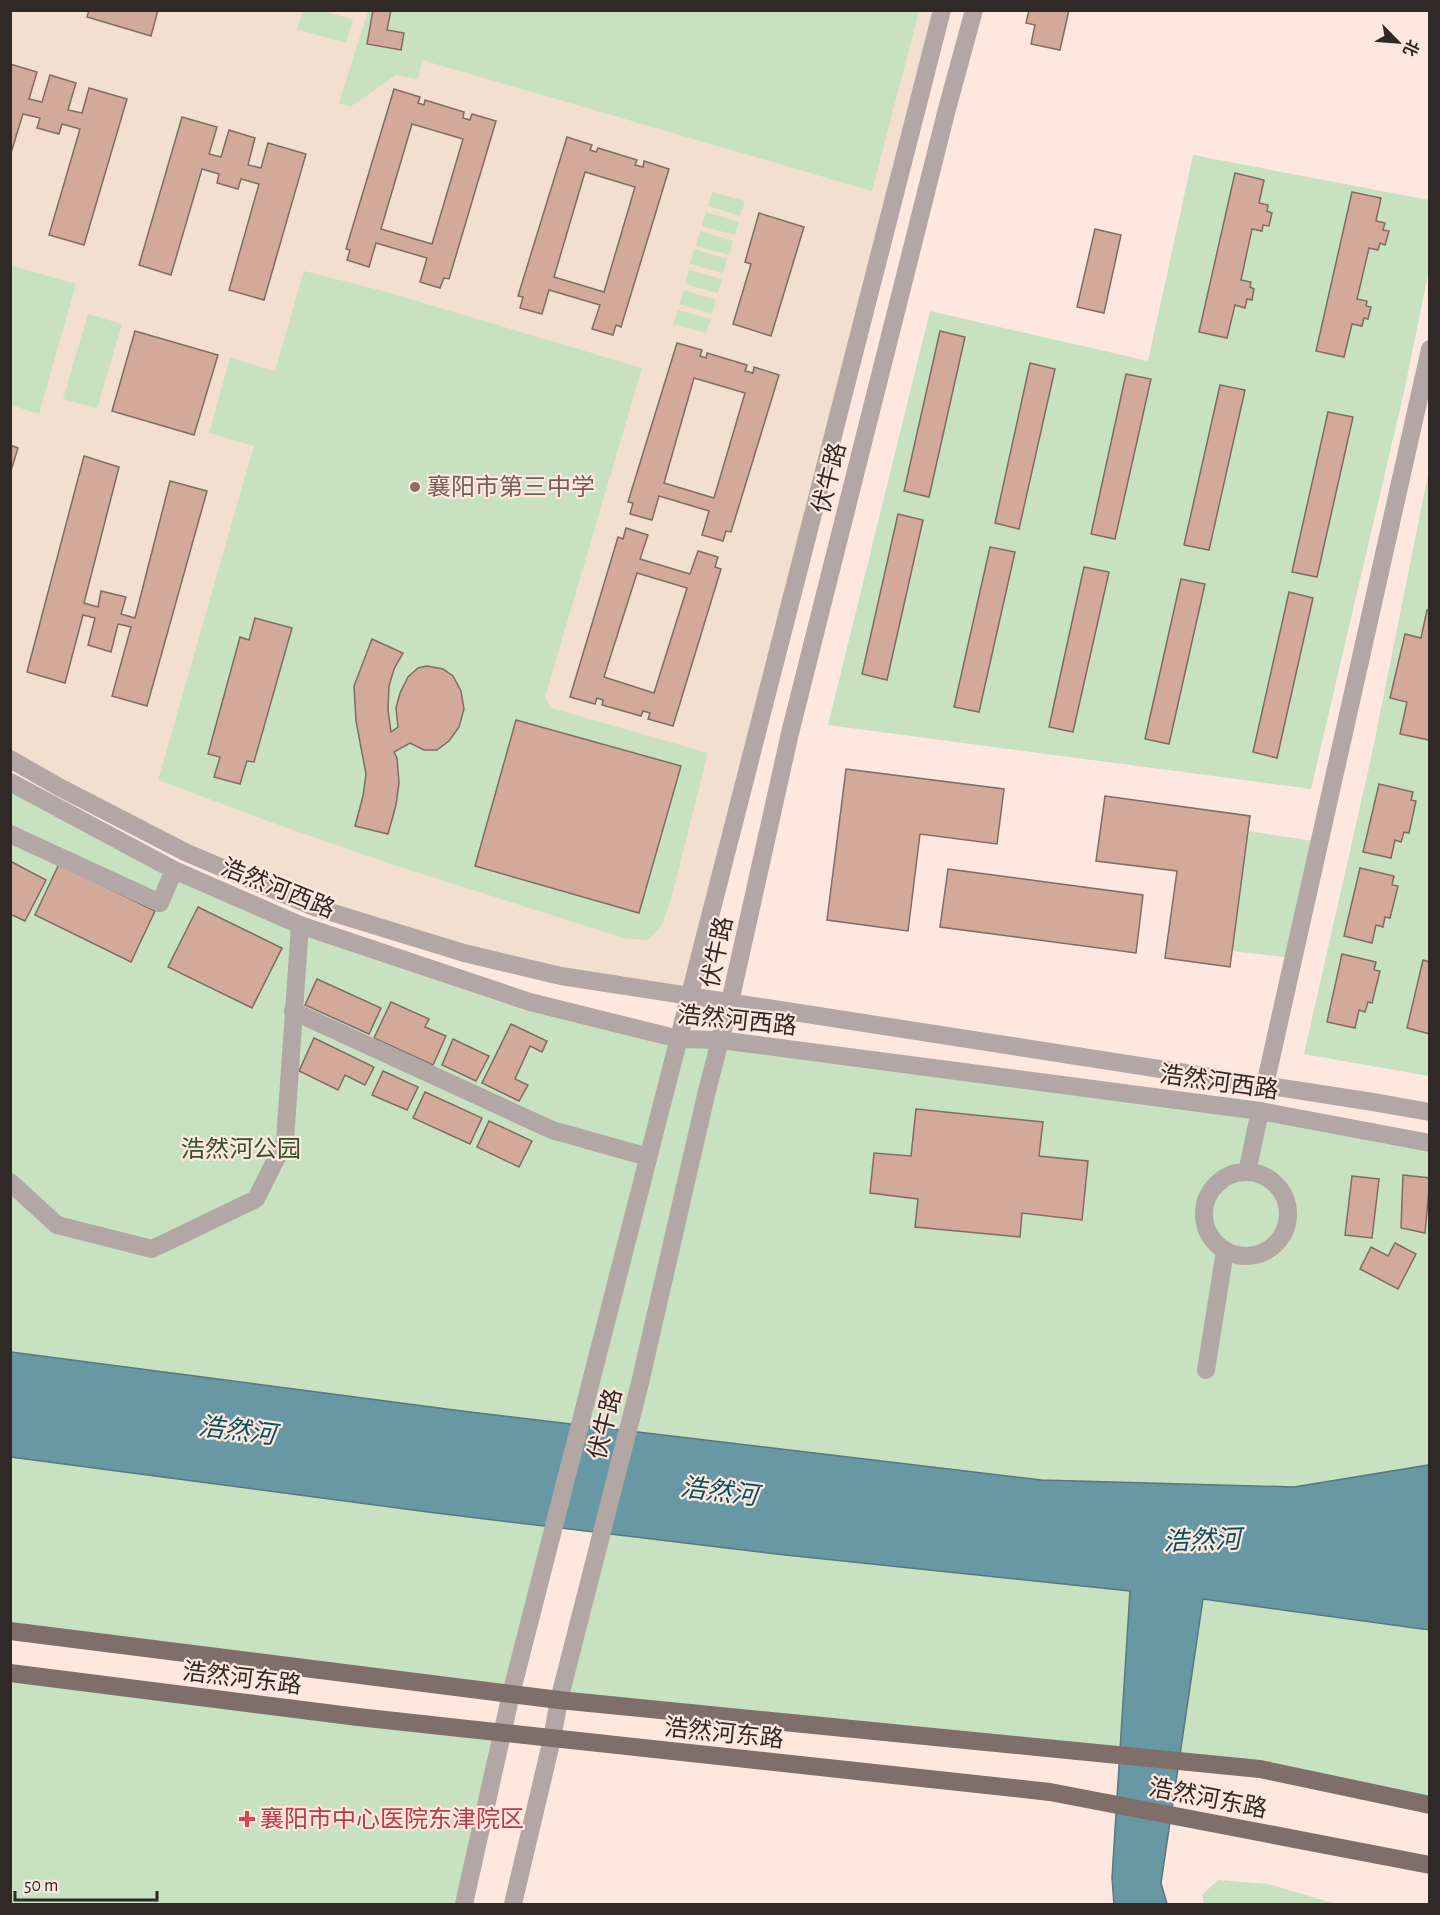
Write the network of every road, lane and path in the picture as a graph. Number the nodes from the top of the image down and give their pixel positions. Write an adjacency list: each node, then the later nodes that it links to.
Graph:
1 (942, 10): 9 (street)
2 (974, 10): 10 (street, 伏牛路)
3 (1430, 349): 14 (street)
4 (10, 759): 9 (street, 浩然河西路)
5 (10, 782): 7 (street, 浩然河西路)
6 (10, 834): 7 (street)
7 (174, 870): 8 (street, 浩然河西路)
8 (300, 925): 11 (street); 12 (street, 浩然河西路)
9 (690, 996): 10 (street, 浩然河西路); 12 (street)
10 (730, 1002): 13 (street, 伏牛路); 14 (street, 浩然河西路)
11 (293, 1011): 18 (street); 20 (street)
12 (679, 1040): 13 (street, 浩然河西路); 18 (street)
13 (720, 1041): 15 (street, 浩然河西路); 26 (street, 伏牛路)
14 (1265, 1085): 16 (street, 浩然河西路)
15 (1260, 1111): 17 (street, 浩然河西路); 19 (street)
16 (1430, 1112)
17 (1430, 1143)
18 (648, 1157): 25 (street)
19 (1247, 1172): 21 (street); 21 (street)
20 (10, 1182)
21 (1225, 1251): 22 (street)
22 (1206, 1370)
23 (10, 1630): 25 (main road, 浩然河东路)
24 (10, 1673): 27 (main road, 浩然河东路)
25 (511, 1694): 26 (main road, 浩然河东路); 27 (street)
26 (559, 1700): 28 (street, 伏牛路); 29 (main road, 浩然河东路)
27 (504, 1733): 28 (main road, 浩然河东路); 31 (street)
28 (552, 1739): 30 (main road, 浩然河东路); 32 (street, 伏牛路)
29 (1430, 1804)
30 (1430, 1865)
31 (464, 1905)
32 (513, 1905)

